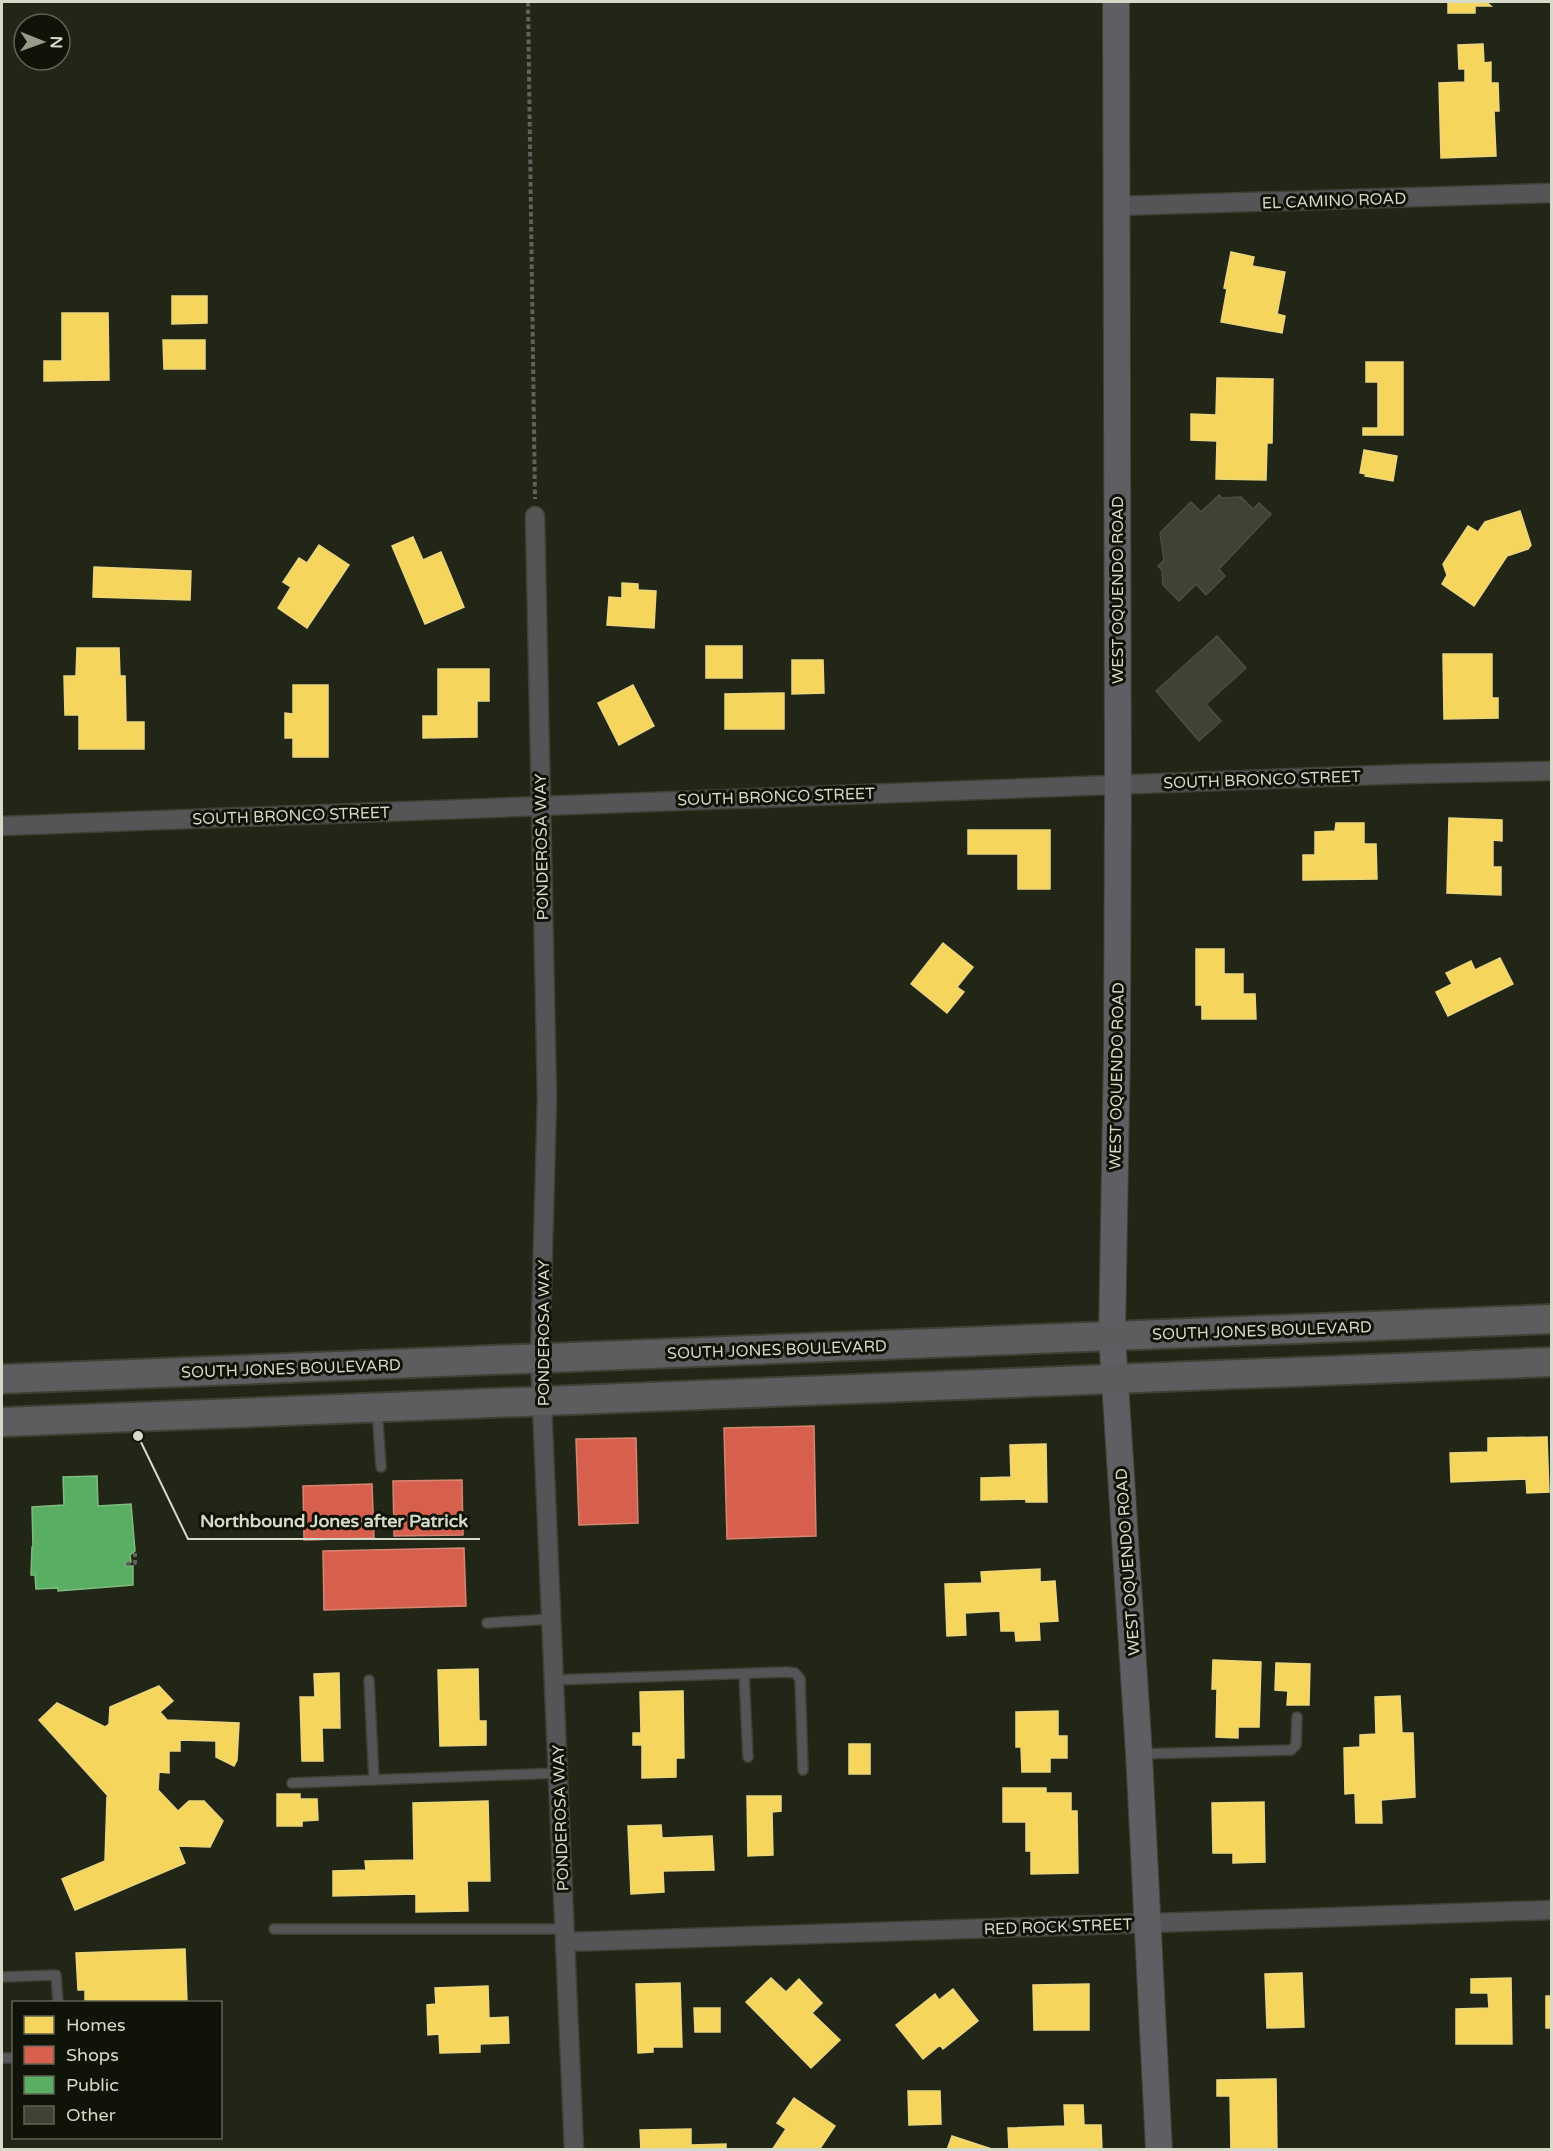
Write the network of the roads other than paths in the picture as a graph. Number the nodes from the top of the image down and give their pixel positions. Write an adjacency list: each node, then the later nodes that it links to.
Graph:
1 (1116, 2): 3 (street, WEST OQUENDO ROAD)
2 (1551, 193): 3 (street, EL CAMINO ROAD)
3 (1116, 206): 6 (street, WEST OQUENDO ROAD)
4 (535, 516): 7 (street, PONDEROSA WAY)
5 (1551, 771): 6 (street, SOUTH BRONCO STREET)
6 (1118, 784): 7 (street, SOUTH BRONCO STREET); 10 (street, WEST OQUENDO ROAD)
7 (540, 805): 8 (street, SOUTH BRONCO STREET); 11 (street, PONDEROSA WAY)
8 (2, 826)
9 (1551, 1318): 10 (main road, SOUTH JONES BOULEVARD)
10 (1112, 1336): 11 (main road, SOUTH JONES BOULEVARD); 13 (street, WEST OQUENDO ROAD)
11 (540, 1358): 14 (main road, SOUTH JONES BOULEVARD); 15 (street, PONDEROSA WAY)
12 (1551, 1362): 13 (main road)
13 (1115, 1378): 15 (main road); 25 (street, WEST OQUENDO ROAD)
14 (2, 1379)
15 (542, 1401): 16 (main road); 19 (street, PONDEROSA WAY)
16 (376, 1407): 17 (main road); 18 (lane)
17 (2, 1422)
18 (381, 1467)
19 (551, 1619): 20 (lane); 23 (street, PONDEROSA WAY)
20 (487, 1623)
21 (744, 1674): 23 (lane); 26 (lane); 27 (lane)
22 (369, 1680): 29 (lane)
23 (554, 1680): 28 (street, PONDEROSA WAY)
24 (1298, 1717): 25 (lane)
25 (1139, 1754): 32 (street, WEST OQUENDO ROAD)
26 (747, 1757)
27 (803, 1770)
28 (558, 1773): 29 (lane); 34 (street, PONDEROSA WAY)
29 (374, 1780): 30 (lane)
30 (292, 1783)
31 (1551, 1910): 32 (street, RED ROCK STREET)
32 (1148, 1923): 34 (street, RED ROCK STREET); 38 (street, WEST OQUENDO ROAD)
33 (274, 1929): 34 (lane)
34 (565, 1935): 37 (street, PONDEROSA WAY)
35 (2, 1977): 36 (lane)
36 (58, 2001)
37 (574, 2150)
38 (1159, 2150)

